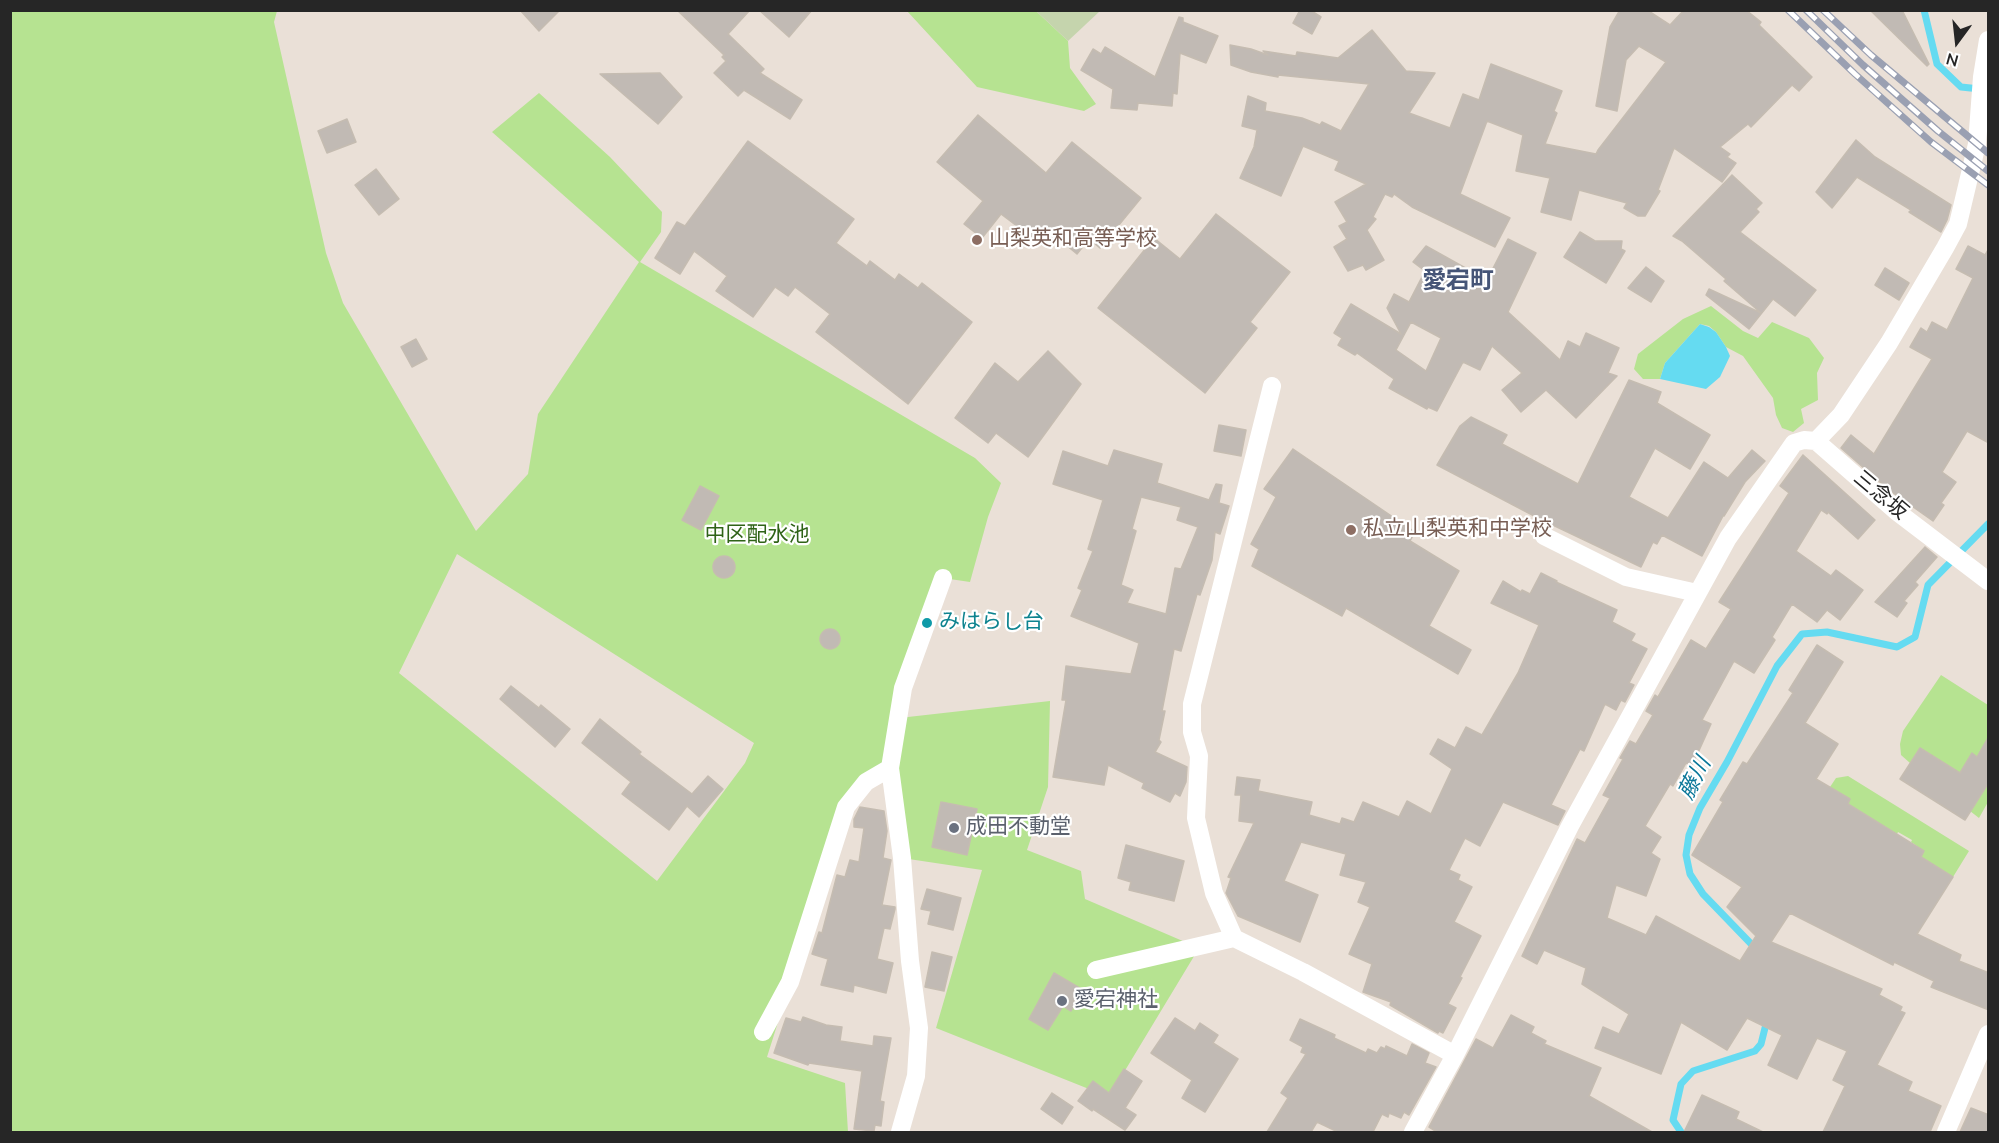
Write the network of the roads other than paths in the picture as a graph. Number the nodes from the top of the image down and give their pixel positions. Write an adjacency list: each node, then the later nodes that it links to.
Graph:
1 (1988, 43): 3 (street)
2 (1272, 386): 9 (street)
3 (1816, 441): 6 (street, 三念坂); 7 (street)
4 (1544, 536): 7 (street)
5 (943, 578): 8 (street)
6 (1989, 581)
7 (1697, 593): 13 (street)
8 (890, 768): 11 (street); 14 (street)
9 (1234, 938): 10 (street); 13 (street)
10 (1096, 970)
11 (762, 1032)
12 (1989, 1034): 16 (street)
13 (1455, 1055): 15 (street)
14 (900, 1132)
15 (1413, 1132)
16 (1946, 1132)

